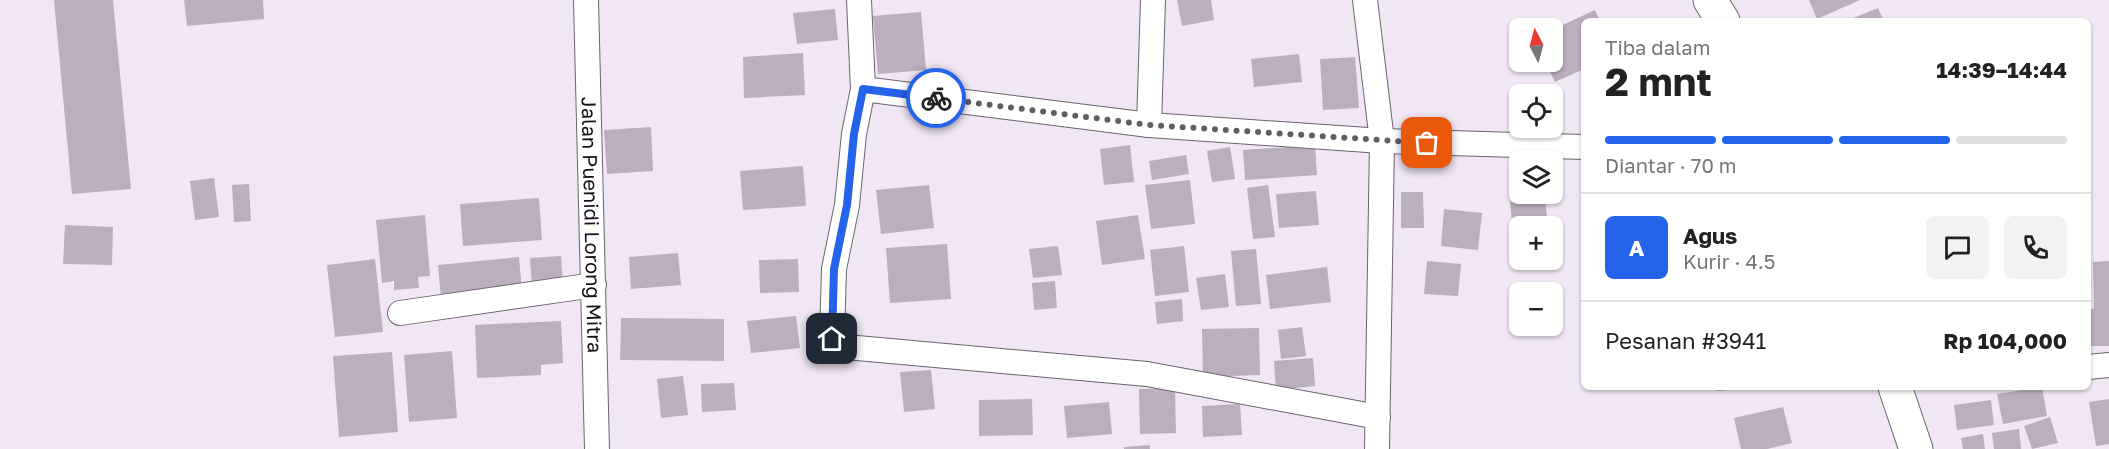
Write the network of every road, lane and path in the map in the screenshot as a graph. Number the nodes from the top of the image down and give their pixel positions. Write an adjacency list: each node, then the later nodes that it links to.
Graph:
1 (586, 0): 11 (street, Jalan Puenidi Lorong Mitra)
2 (859, 0): 7 (street)
3 (1153, 0): 8 (street)
4 (1365, 0): 9 (street)
5 (1710, 0): 6 (street)
6 (1722, 18)
7 (863, 89): 8 (street); 16 (street)
8 (1149, 125): 9 (street)
9 (1382, 141): 10 (street); 16 (street)
10 (1581, 147)
11 (594, 285): 12 (street); 17 (street, Jalan Puenidi Lorong Mitra)
12 (400, 313)
13 (2109, 365): 14 (street)
14 (2091, 367)
15 (1896, 390): 19 (street)
16 (1378, 417): 18 (street)
17 (597, 449)
18 (1377, 449)
19 (1916, 449)

